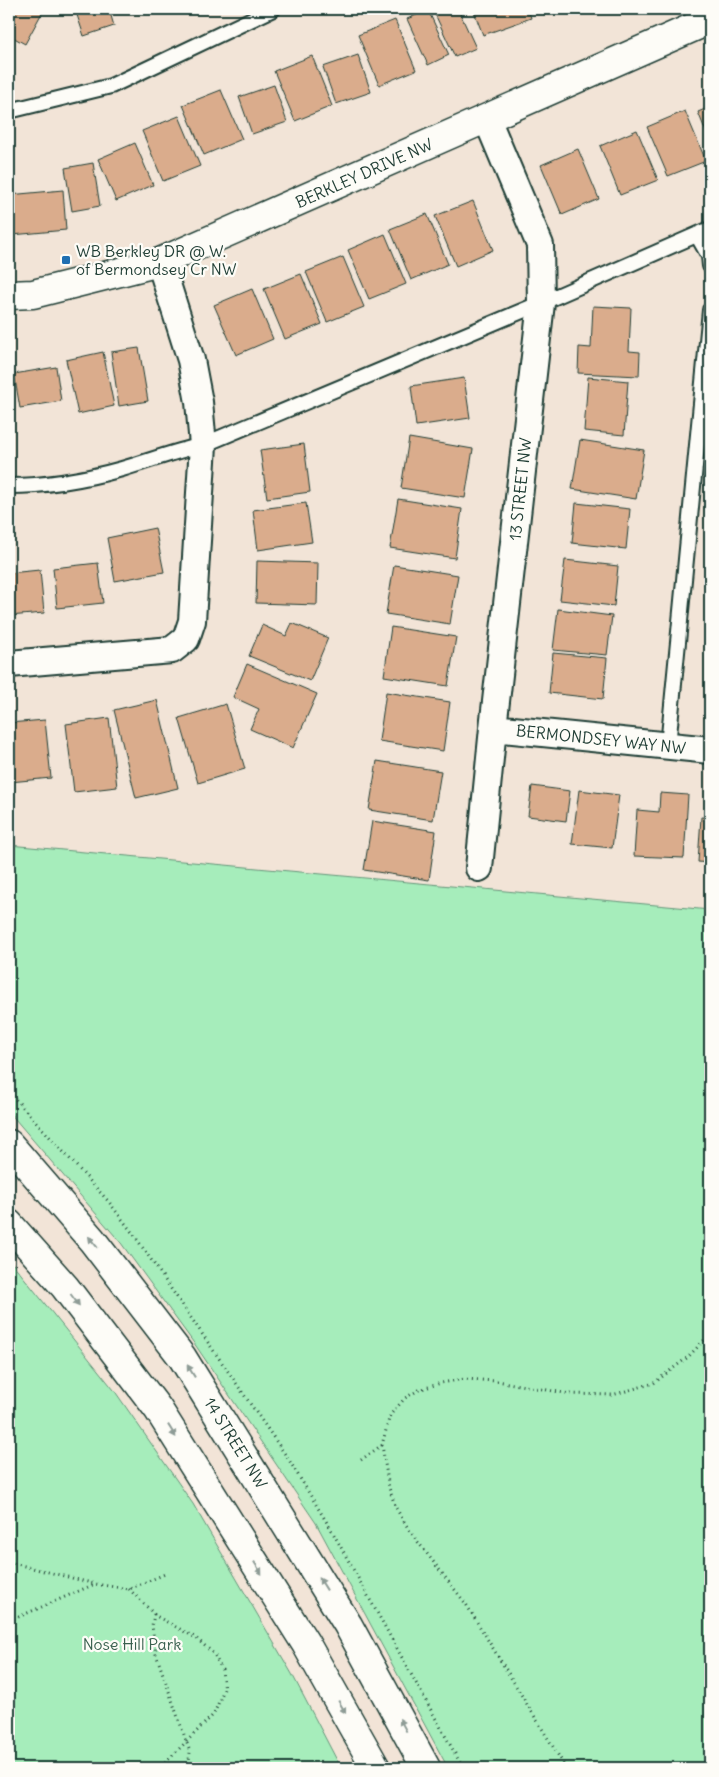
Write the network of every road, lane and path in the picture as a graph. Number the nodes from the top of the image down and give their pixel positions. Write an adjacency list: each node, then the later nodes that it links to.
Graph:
1 (273, 9): 3 (lane)
2 (710, 20): 4 (main road, BERKLEY DRIVE NW)
3 (9, 111)
4 (487, 119): 6 (main road, BERKLEY DRIVE NW); 9 (street, 13 STREET NW)
5 (704, 232): 7 (lane); 9 (lane)
6 (160, 262): 8 (main road, BERKLEY DRIVE NW); 11 (street)
7 (710, 266)
8 (9, 295)
9 (541, 303): 11 (lane); 14 (street, 13 STREET NW)
10 (710, 310): 15 (lane)
11 (203, 445): 12 (lane); 13 (street)
12 (9, 486)
13 (9, 664)
14 (493, 728): 15 (street, BERMONDSEY WAY NW); 17 (street, 13 STREET NW)
15 (668, 746): 16 (street, BERMONDSEY WAY NW)
16 (710, 750)
17 (479, 868)
18 (9, 1144): 33 (main road, 14 STREET NW, one-way to 18)
19 (9, 1224): 32 (main road, one-way to 32)
20 (710, 1334): 21 (path)
21 (382, 1445): 22 (path); 34 (path)
22 (360, 1460)
23 (9, 1562): 25 (path)
24 (165, 1574): 26 (path)
25 (95, 1584): 26 (path); 28 (path)
26 (129, 1589): 27 (path)
27 (155, 1615): 29 (path); 29 (path)
28 (9, 1620)
29 (186, 1743): 30 (path); 31 (path)
30 (160, 1768)
31 (188, 1768)
32 (376, 1768)
33 (426, 1768)
34 (566, 1768)

